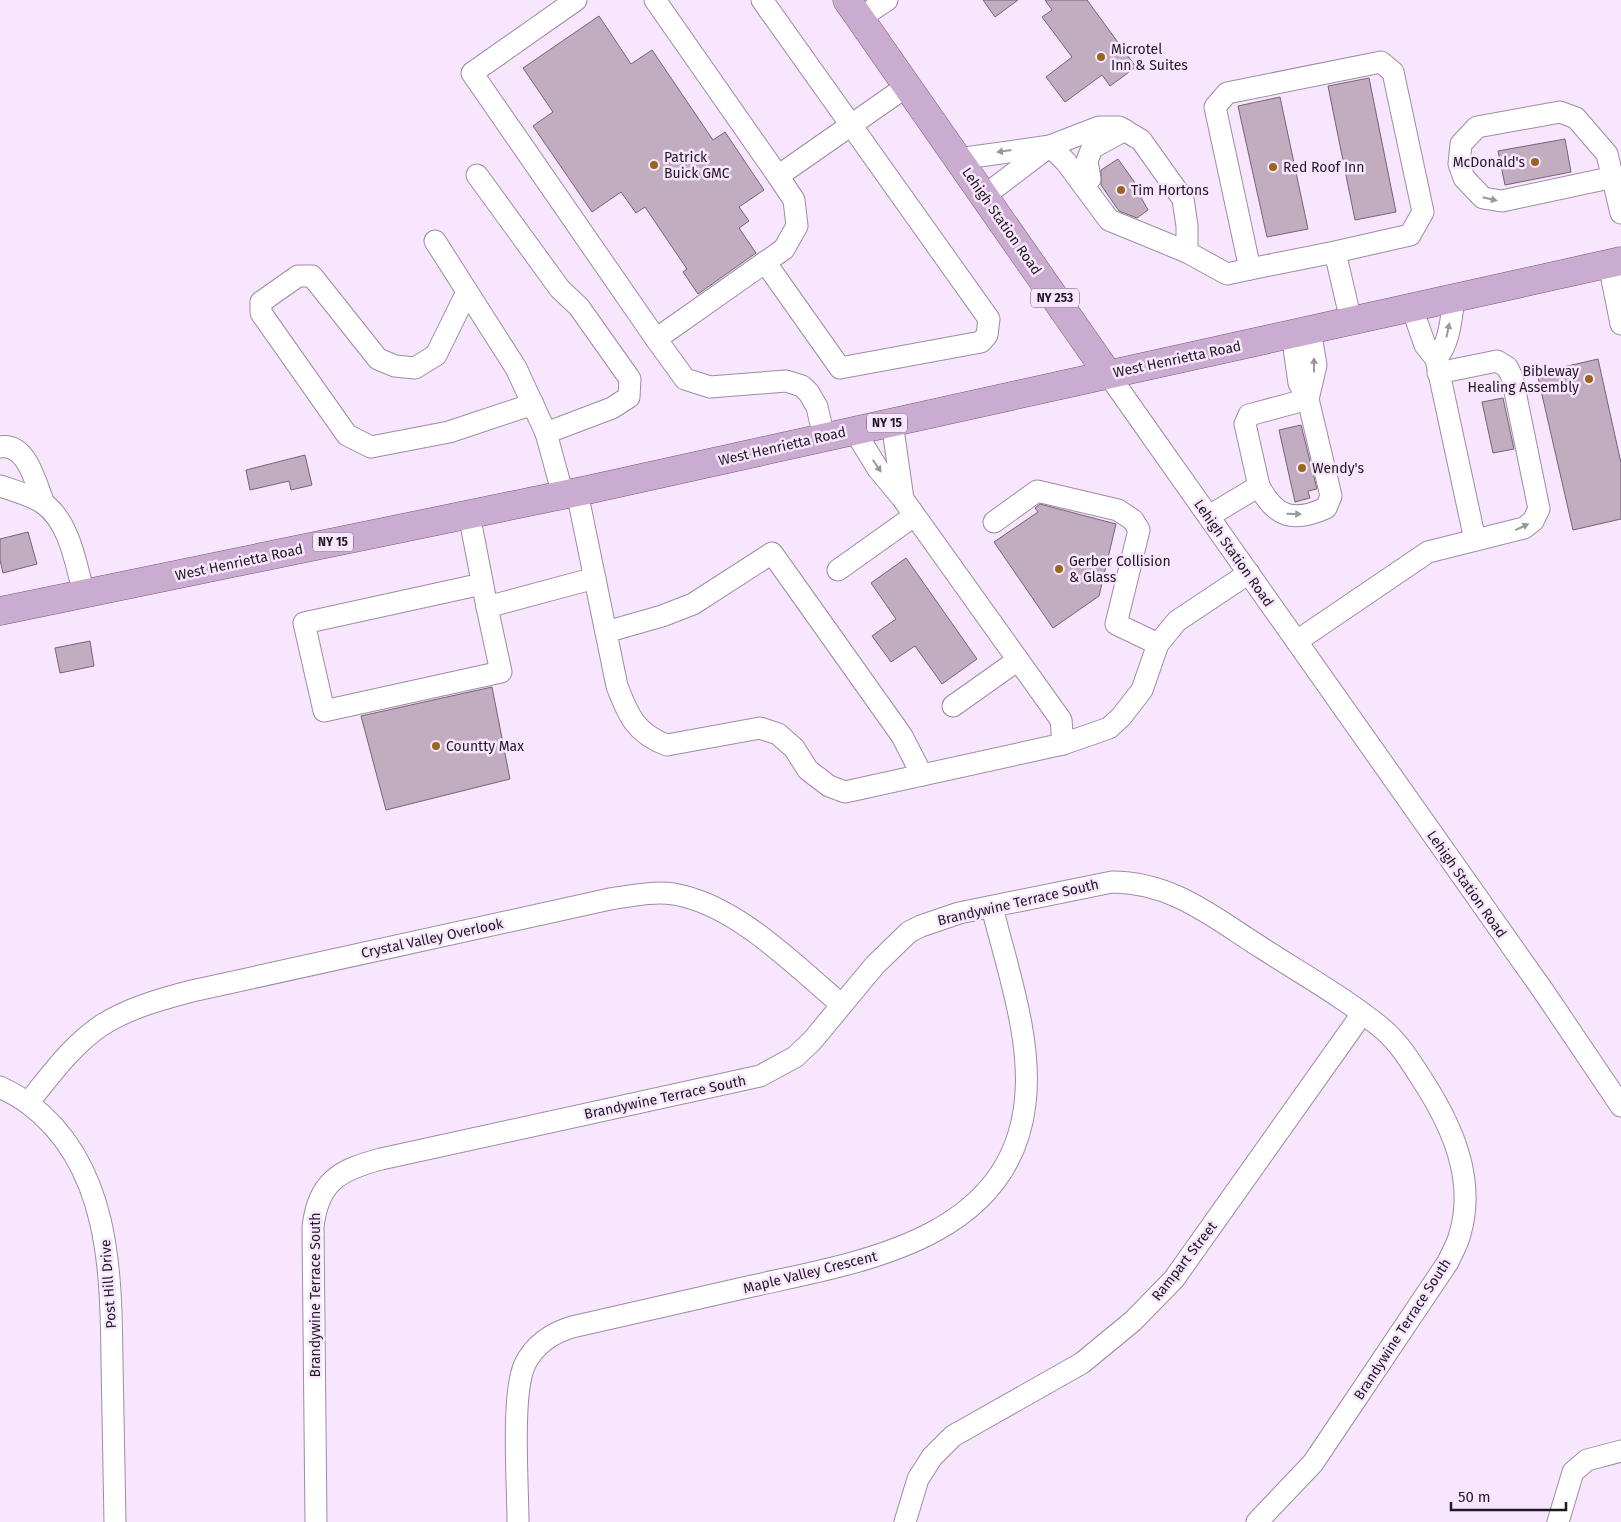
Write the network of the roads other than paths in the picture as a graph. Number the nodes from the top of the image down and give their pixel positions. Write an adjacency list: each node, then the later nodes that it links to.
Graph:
1 (576, 0): 29 (street)
2 (655, 0): 12 (street)
3 (762, 0): 7 (street)
4 (887, 0): 5 (street)
5 (853, 9): 6 (main road, Lehigh Station Road / NY 253)
6 (907, 86): 7 (street); 10 (main road, Lehigh Station Road / NY 253)
7 (851, 125): 12 (street); 20 (street)
8 (1125, 130): 9 (street); 14 (street); 18 (street)
9 (1050, 146): 10 (street, one-way to 10); 14 (street); 15 (street)
10 (958, 159): 15 (main road, Lehigh Station Road / NY 253)
11 (478, 175): 36 (street)
12 (778, 176): 20 (street)
13 (1614, 177): 13 (street, one-way to 13); 16 (street)
14 (1083, 185): 18 (street)
15 (984, 196): 31 (main road, Lehigh Station Road / NY 253)
16 (1621, 213)
17 (435, 241): 23 (street)
18 (1186, 252): 22 (street)
19 (1335, 252): 22 (street); 22 (street); 26 (street)
20 (765, 262): 29 (street)
21 (1615, 263): 24 (main road, West Henrietta Road / NY 15); 27 (street)
22 (1250, 269)
23 (468, 292): 33 (street); 33 (street)
24 (1454, 298): 25 (main road, West Henrietta Road / NY 15); 30 (street, one-way to 24)
25 (1412, 308): 26 (main road, West Henrietta Road / NY 15); 30 (street)
26 (1351, 321): 28 (main road, West Henrietta Road / NY 15)
27 (1621, 324)
28 (1301, 332): 31 (main road, West Henrietta Road / NY 15); 32 (street)
29 (656, 338): 37 (street)
30 (1437, 366): 47 (street); 47 (street, one-way to 30)
31 (1108, 374): 34 (main road, West Henrietta Road / NY 15); 45 (street, Lehigh Station Road)
32 (1308, 399): 40 (street); 40 (street, one-way to 32)
33 (532, 404): 36 (street)
34 (892, 422): 35 (main road, West Henrietta Road / NY 15); 43 (street)
35 (854, 430): 37 (main road, West Henrietta Road / NY 15); 43 (street, one-way to 43)
36 (546, 433): 41 (street)
37 (824, 437): 41 (main road, West Henrietta Road / NY 15)
38 (0, 446): 42 (street)
39 (0, 486): 42 (street)
40 (1259, 486): 45 (street)
41 (570, 493): 44 (main road, West Henrietta Road / NY 15); 50 (street)
42 (44, 504): 52 (street)
43 (908, 508): 48 (street); 58 (street)
44 (469, 514): 51 (street); 52 (main road, West Henrietta Road / NY 15)
45 (1209, 516): 49 (street, Lehigh Station Road)
46 (994, 522): 57 (street)
47 (1476, 540): 56 (street)
48 (838, 570)
49 (1249, 573): 56 (street, Lehigh Station Road); 57 (street)
50 (595, 578): 53 (street); 55 (street)
51 (482, 584): 53 (street); 53 (street)
52 (84, 594): 54 (main road, West Henrietta Road / NY 15)
53 (487, 607)
54 (0, 611)
55 (606, 632): 61 (street); 61 (street)
56 (1297, 641): 67 (street, Lehigh Station Road)
57 (1158, 644): 60 (street)
58 (1018, 660): 59 (street); 60 (street)
59 (953, 706)
60 (1062, 744): 61 (street)
61 (922, 775)
62 (992, 908): 63 (street, Brandywine Terrace South); 64 (street, Brandywine Terrace South); 71 (street, Maple Valley Crescent)
63 (841, 1004): 66 (street, Crystal Valley Overlook); 70 (street, Brandywine Terrace South)
64 (1362, 1014): 72 (street, Rampart Street); 73 (street, Brandywine Terrace South)
65 (0, 1087): 66 (street, Post Hill Drive)
66 (28, 1103): 69 (street, Post Hill Drive)
67 (1621, 1106)
68 (1621, 1451): 74 (street)
69 (115, 1522)
70 (316, 1522)
71 (518, 1522)
72 (906, 1522)
73 (1257, 1522)
74 (1558, 1522)

